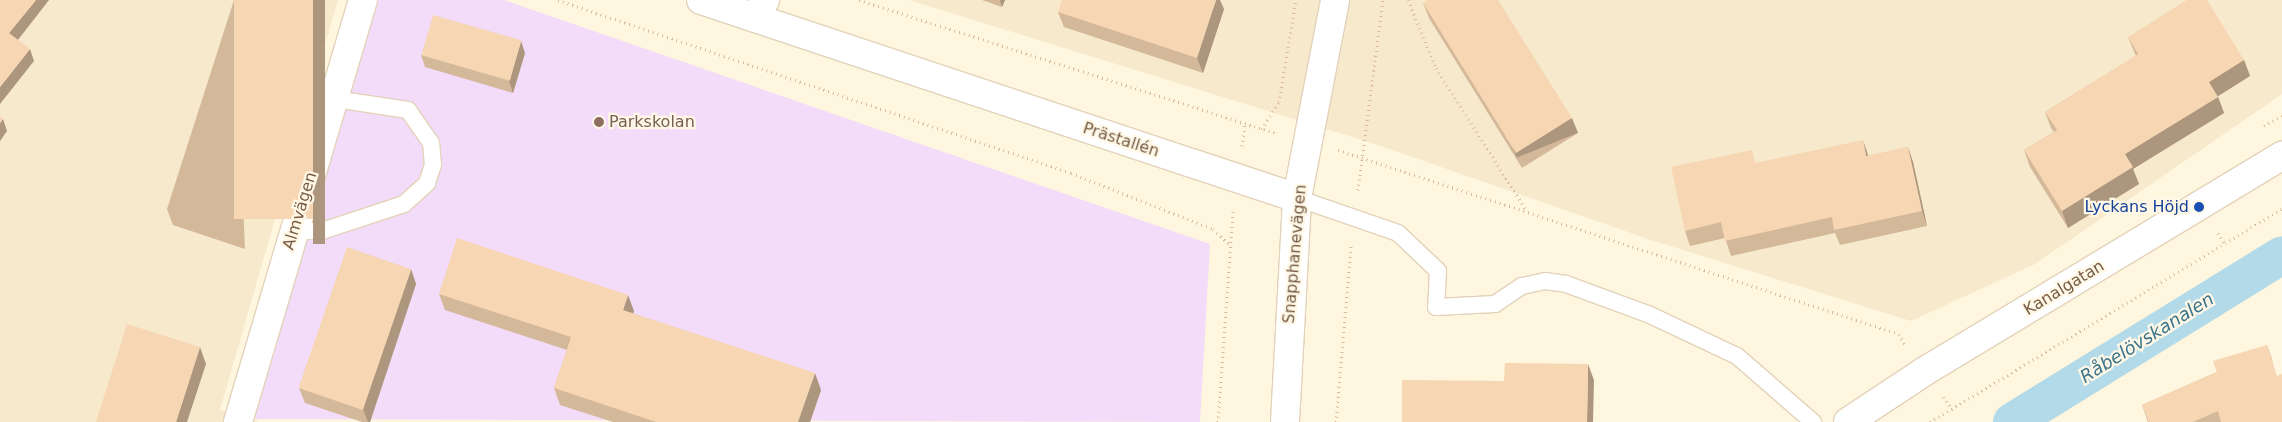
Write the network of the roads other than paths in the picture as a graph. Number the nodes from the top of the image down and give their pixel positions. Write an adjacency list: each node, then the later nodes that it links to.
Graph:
1 (363, 0): 5 (street, Almvägen)
2 (701, 0): 4 (street, Prästallén)
3 (1335, 0): 7 (street, Snapphanevägen)
4 (760, 9): 7 (street, Prästallén)
5 (334, 99): 8 (street, Almvägen); 8 (lane)
6 (2282, 156): 12 (street, Kanalgatan)
7 (1297, 198): 10 (street, Snapphanevägen); 11 (lane, Prästallén)
8 (295, 231): 9 (street, Almvägen)
9 (238, 422)
10 (1285, 422)
11 (1813, 422)
12 (1848, 422)

